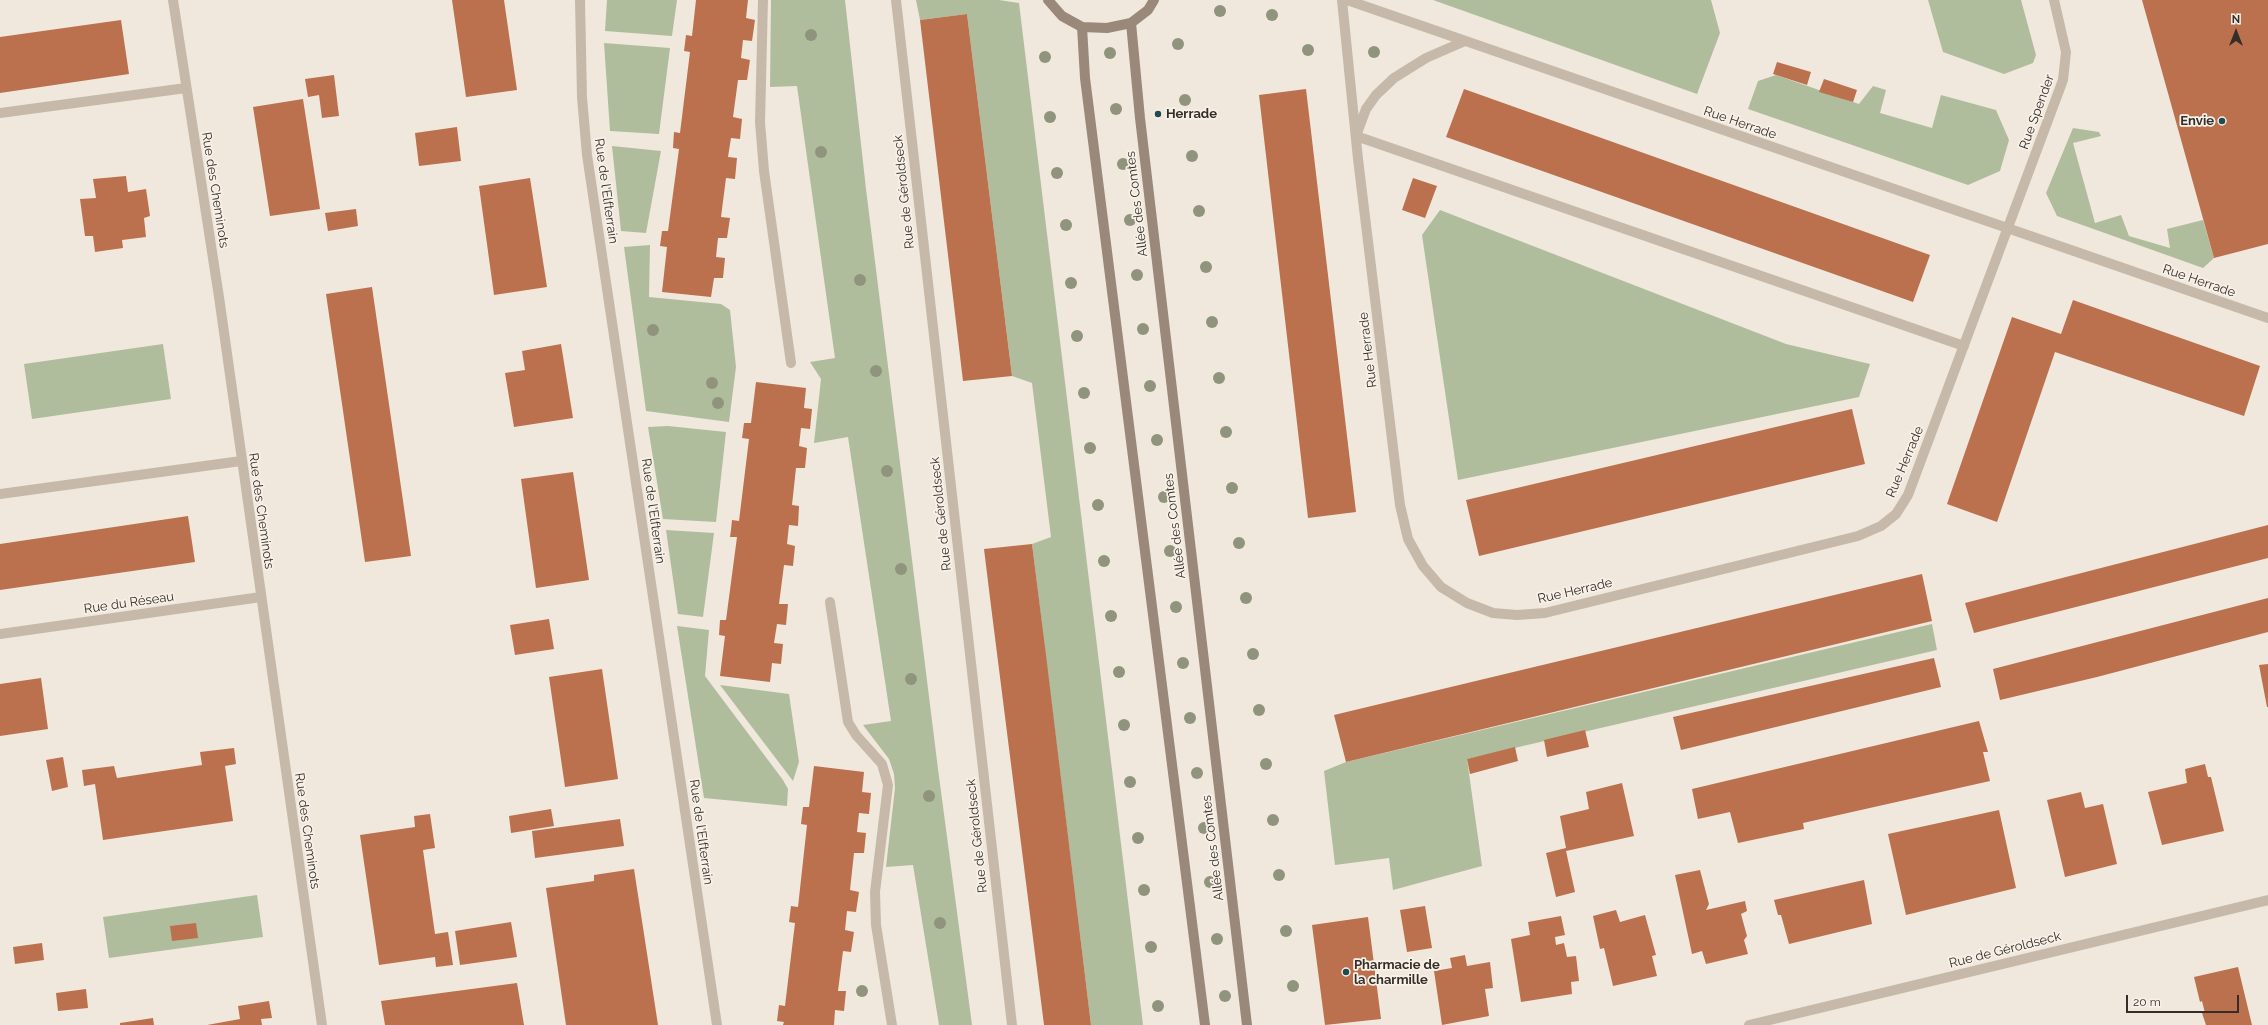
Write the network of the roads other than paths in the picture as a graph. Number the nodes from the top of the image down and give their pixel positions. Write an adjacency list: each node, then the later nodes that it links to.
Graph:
1 (173, 0): 13 (street, Rue des Cheminots)
2 (580, 0): 27 (street, Rue de l'Elfterrain)
3 (763, 0): 19 (street)
4 (896, 0): 29 (street, Rue de Géroldseck)
5 (1048, 0): 11 (street)
6 (1154, 0): 10 (street)
7 (1342, 0): 15 (street, Rue Herrade)
8 (1347, 0): 12 (street, Rue Herrade)
9 (2054, 0): 16 (street, Rue Spender)
10 (1131, 23): 11 (street); 31 (street, Allée des Comtes)
11 (1082, 27): 30 (street)
12 (1465, 41): 15 (street, Rue Herrade); 16 (street, Rue Herrade)
13 (186, 88): 14 (street); 20 (street, Rue des Cheminots)
14 (0, 114)
15 (1356, 136): 18 (street); 18 (street, Rue Herrade)
16 (2007, 229): 17 (street, Rue Herrade); 18 (street, Rue Herrade)
17 (2268, 318)
18 (1964, 346)
19 (791, 363)
20 (241, 461): 21 (street); 22 (street, Rue des Cheminots)
21 (0, 494)
22 (261, 597): 24 (street, Rue du Réseau); 26 (street, Rue des Cheminots)
23 (830, 602): 28 (street)
24 (0, 634)
25 (2268, 900): 32 (street, Rue de Géroldseck)
26 (322, 1025)
27 (717, 1025)
28 (892, 1025)
29 (1012, 1025)
30 (1205, 1025)
31 (1247, 1025)
32 (1749, 1025)

